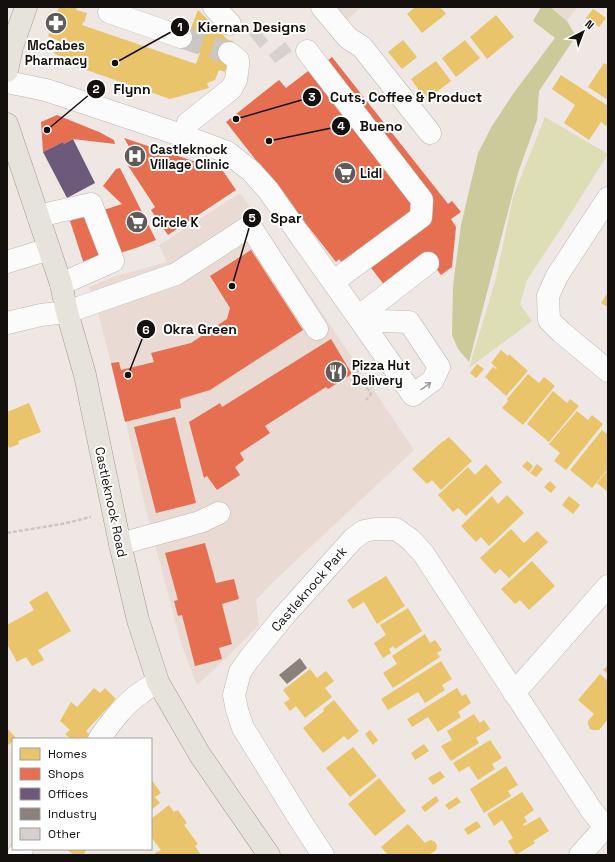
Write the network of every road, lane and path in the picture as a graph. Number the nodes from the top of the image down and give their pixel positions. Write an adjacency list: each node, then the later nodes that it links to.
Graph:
1 (26, 7): 9 (main road)
2 (214, 7): 5 (street)
3 (322, 7): 12 (street)
4 (109, 12): 6 (street)
5 (230, 24)
6 (181, 37)
7 (307, 51): 19 (street)
8 (229, 53): 13 (street)
9 (7, 71)
10 (7, 82): 13 (street)
11 (7, 124): 15 (main road, Castleknock Road)
12 (430, 134)
13 (184, 136): 19 (street)
14 (608, 198): 25 (street)
15 (38, 216): 16 (main road, Castleknock Road); 20 (street)
16 (49, 249): 17 (street); 20 (main road, Castleknock Road)
17 (7, 262)
18 (428, 263): 19 (street)
19 (334, 282)
20 (61, 284): 21 (main road, Castleknock Road)
21 (67, 312): 22 (street); 23 (street); 27 (main road, Castleknock Road)
22 (7, 323)
23 (317, 329)
24 (363, 367): 26 (path)
25 (608, 371)
26 (366, 400)
27 (113, 512): 29 (path); 30 (main road, Castleknock Road)
28 (219, 513): 30 (street)
29 (7, 533)
30 (120, 544): 32 (main road, Castleknock Road)
31 (608, 586): 33 (street)
32 (158, 682): 34 (street); 36 (main road, Castleknock Road)
33 (514, 693): 35 (street, Castleknock Park); 37 (street, Castleknock Park)
34 (100, 738)
35 (607, 826): 38 (street)
36 (269, 855)
37 (324, 855)
38 (580, 855)

